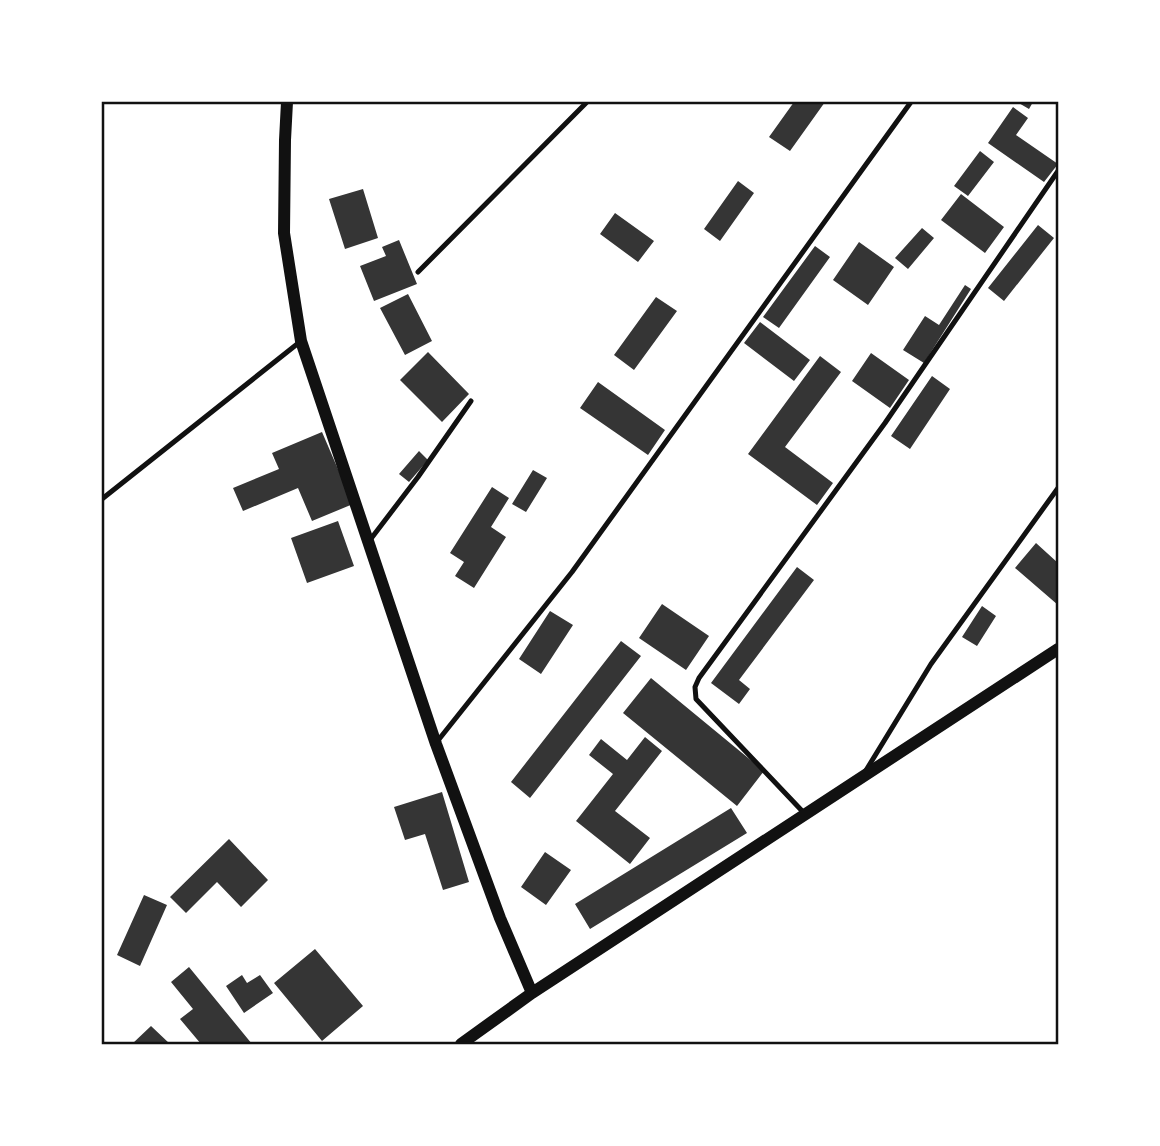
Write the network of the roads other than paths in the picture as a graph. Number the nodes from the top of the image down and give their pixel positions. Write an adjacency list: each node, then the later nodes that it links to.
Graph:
1 (287, 102): 6 (street)
2 (587, 102): 5 (lane)
3 (911, 102): 12 (lane)
4 (1059, 171): 14 (lane)
5 (418, 272)
6 (301, 341): 9 (lane); 10 (street)
7 (471, 401): 10 (lane)
8 (1059, 488): 13 (lane)
9 (102, 499)
10 (369, 542): 12 (street)
11 (1059, 649): 13 (street)
12 (436, 744): 15 (street)
13 (862, 777): 14 (street)
14 (805, 814): 15 (street)
15 (532, 993): 16 (street)
16 (467, 1043)

